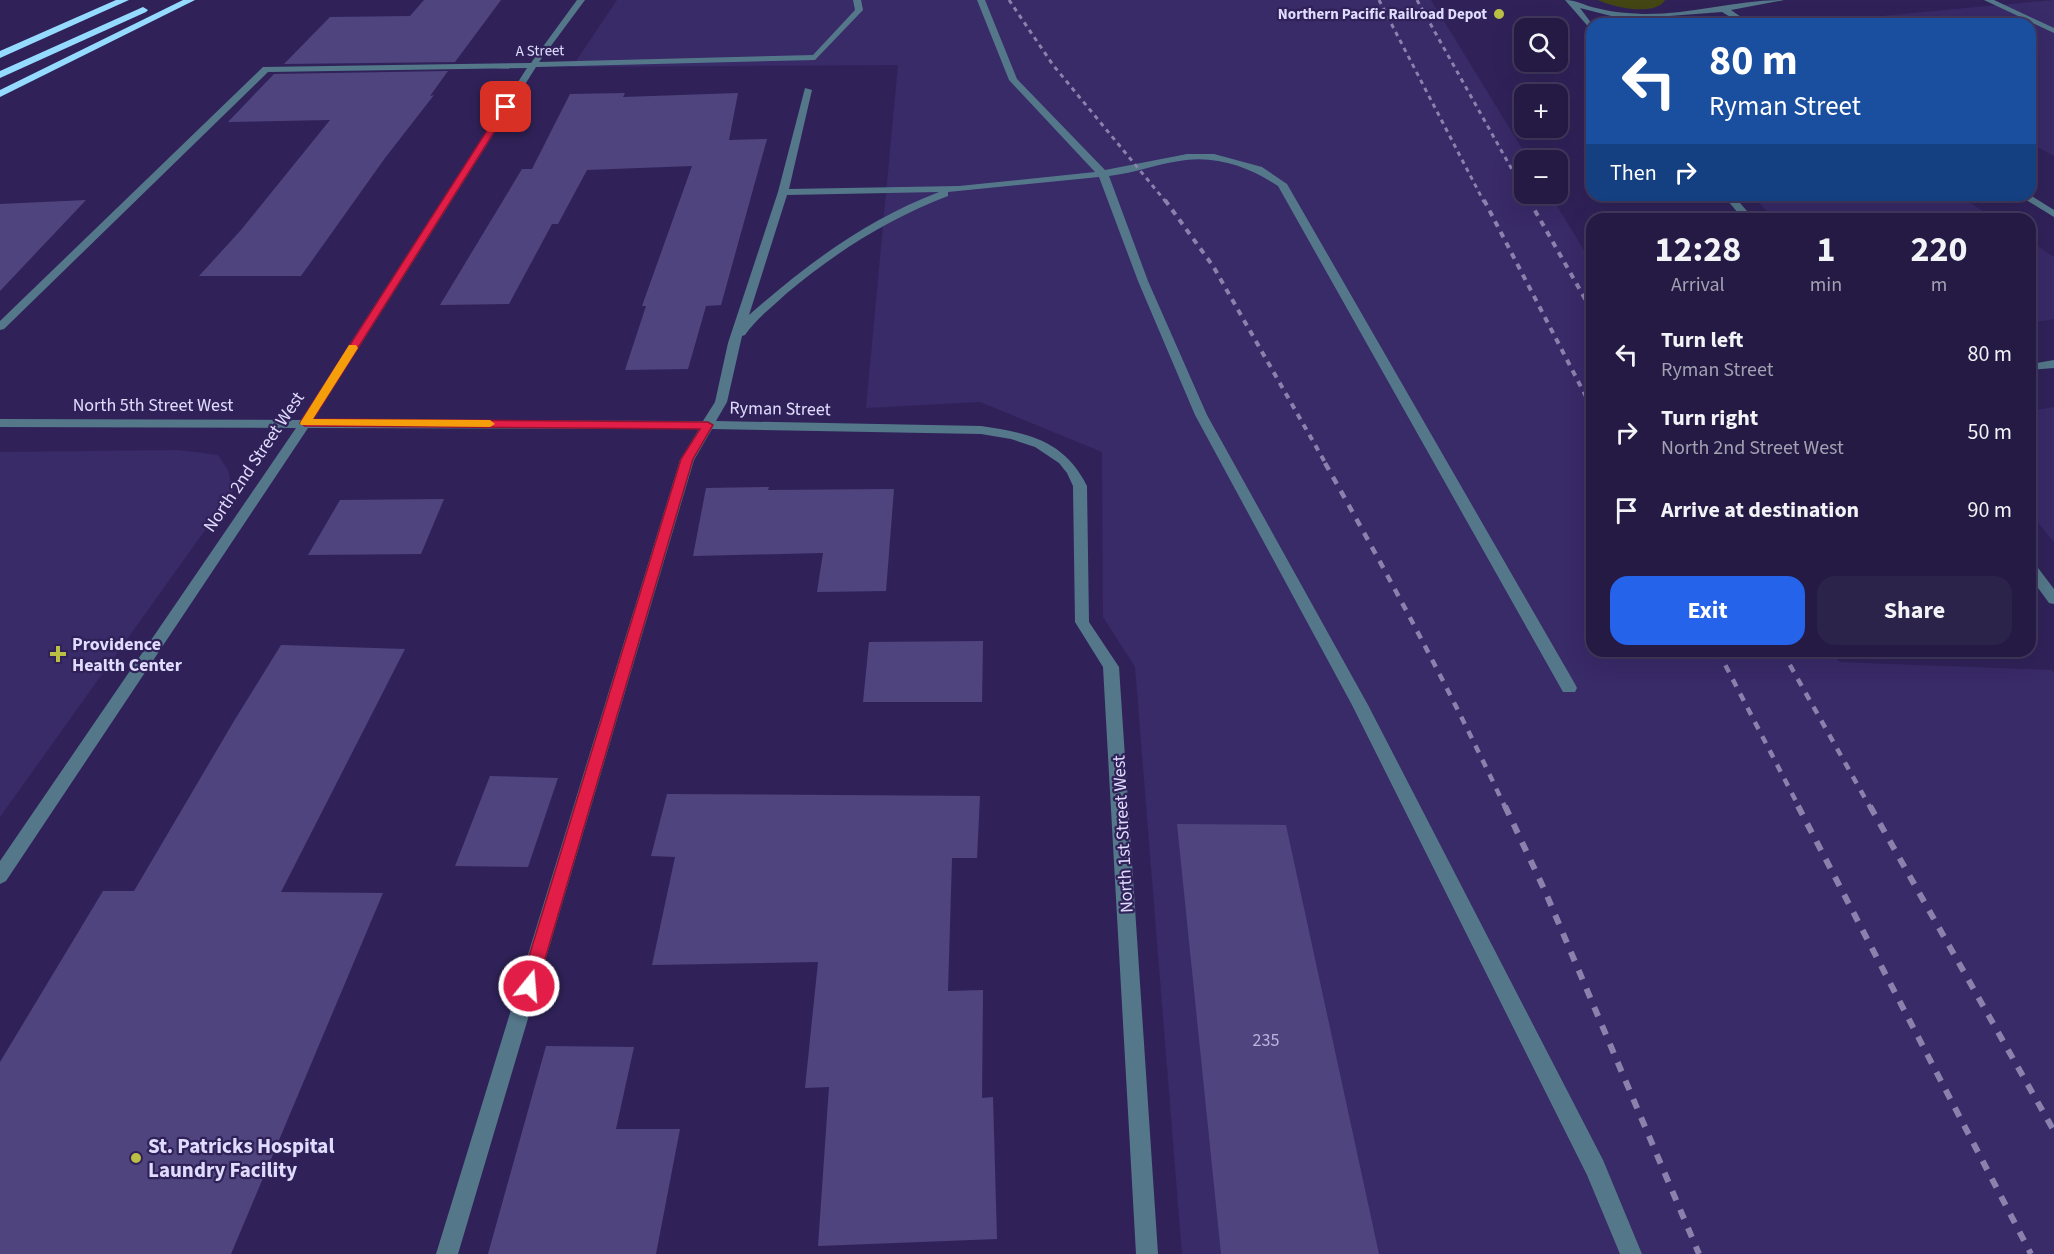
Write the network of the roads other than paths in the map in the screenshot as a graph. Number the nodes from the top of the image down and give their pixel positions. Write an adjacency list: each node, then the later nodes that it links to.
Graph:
1 (124, 0): 18 (highway)
2 (190, 0): 22 (highway)
3 (582, 0): 19 (street, North 2nd Street West)
4 (857, 0): 19 (street, A Street)
5 (981, 0): 23 (street)
6 (1780, 0): 10 (street)
7 (1989, 0): 14 (street)
8 (1570, 1): 11 (street); 15 (street)
9 (154, 5): 20 (highway)
10 (1723, 9): 11 (street); 13 (street)
11 (1646, 16): 12 (street)
12 (1639, 18)
13 (1737, 18)
14 (2026, 18)
15 (1586, 21)
16 (2036, 23): 17 (street)
17 (2054, 32)
18 (0, 53)
19 (533, 65): 30 (street, A Street); 35 (street, North 2nd Street West)
20 (0, 75)
21 (808, 90): 25 (street)
22 (0, 94)
23 (1103, 174): 24 (street); 40 (street); 44 (street)
24 (958, 189): 25 (street); 31 (street)
25 (783, 192): 31 (street)
26 (1733, 201): 28 (street)
27 (2033, 201): 29 (street)
28 (1744, 213)
29 (2054, 214)
30 (0, 327)
31 (734, 343): 36 (street)
32 (2054, 364): 33 (street)
33 (2036, 366)
34 (0, 423): 35 (street, North 5th Street West)
35 (305, 423): 36 (street, Ryman Street); 41 (street, North 2nd Street West)
36 (708, 425): 37 (street, Ryman Street); 42 (street)
37 (1037, 443): 43 (street, North 1st Street West)
38 (2036, 575): 39 (street)
39 (2054, 599)
40 (1569, 688)
41 (0, 876)
42 (447, 1254)
43 (1147, 1254)
44 (1630, 1254)

